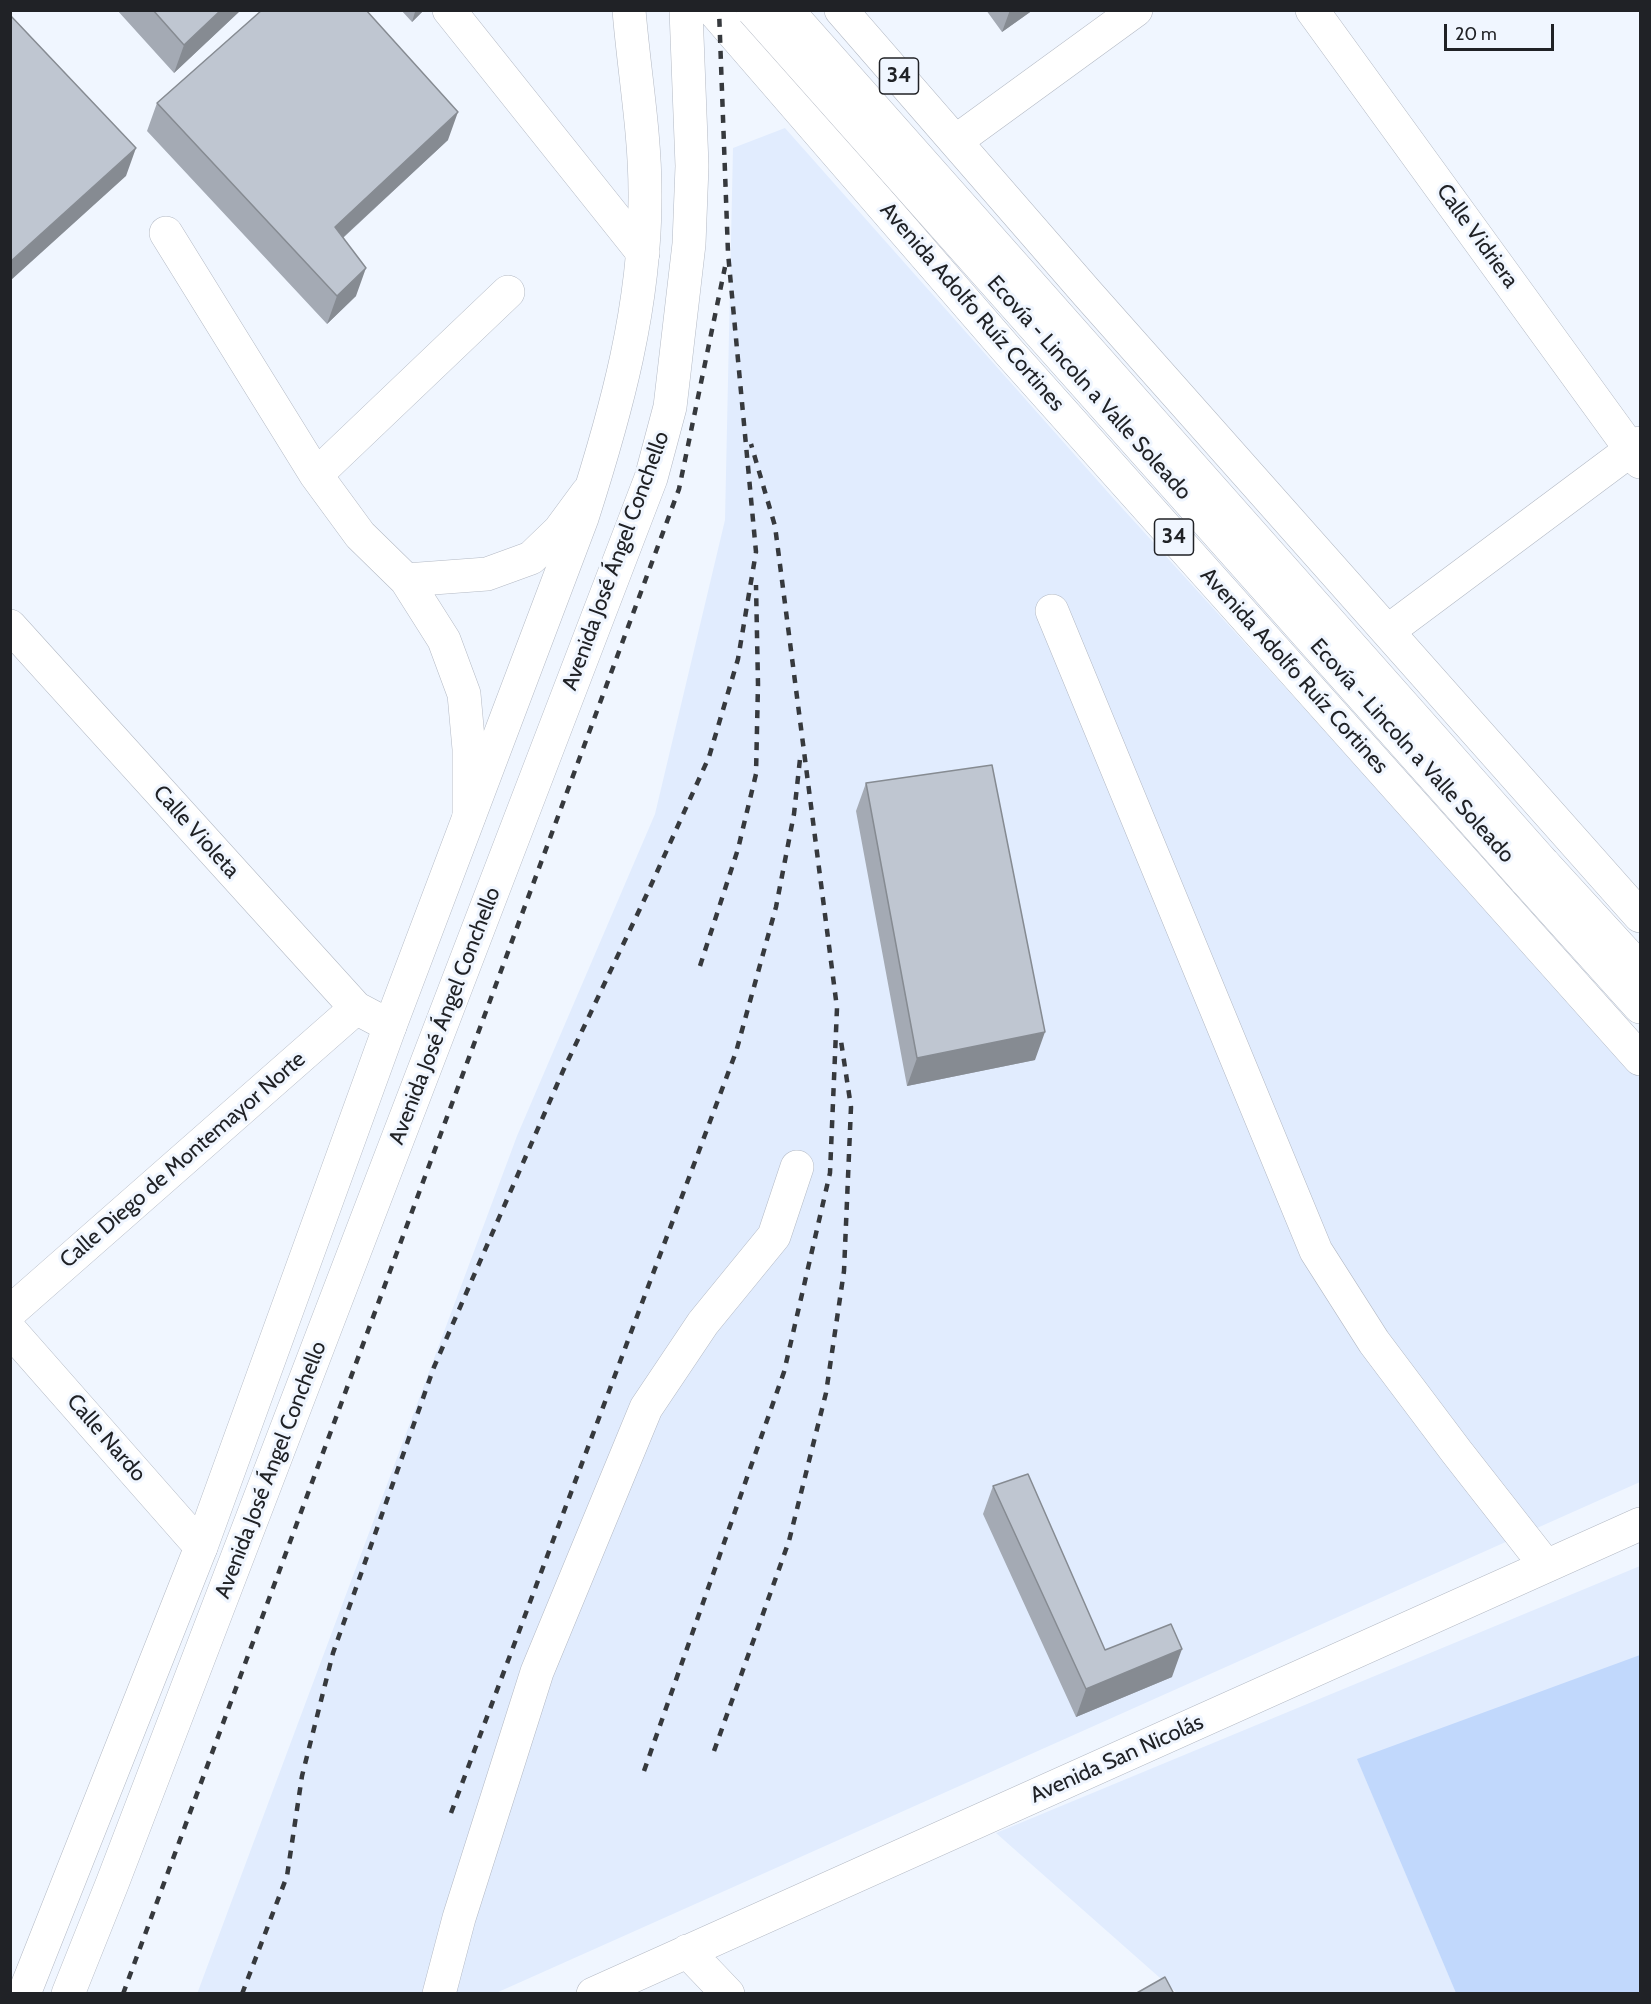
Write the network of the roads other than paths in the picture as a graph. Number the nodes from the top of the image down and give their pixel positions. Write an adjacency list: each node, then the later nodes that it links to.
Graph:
1 (448, 10): 12 (main road)
2 (629, 10): 12 (main road, Avenida José Ángel Conchello)
3 (686, 10): 39 (main road, Avenida José Ángel Conchello)
4 (713, 10): 15 (main road, Avenida Adolfo Ruíz Cortines / 34)
5 (753, 10): 24 (main road, Ecovía - Lincoln a Valle Soleado, bridge)
6 (787, 10): 24 (main road, bridge)
7 (841, 10): 10 (main road, 34)
8 (1136, 10): 10 (main road)
9 (1312, 10): 16 (main road, Calle Vidriera)
10 (956, 141): 14 (main road, 34)
11 (166, 233): 17 (main road)
12 (643, 253): 18 (main road, Avenida José Ángel Conchello)
13 (508, 292): 17 (main road)
14 (1087, 293): 15 (main road); 22 (main road, 34)
15 (1008, 351): 30 (main road, Avenida Adolfo Ruíz Cortines / 34)
16 (1638, 451): 22 (main road)
17 (316, 475): 19 (main road)
18 (593, 485): 19 (main road); 23 (main road, Avenida José Ángel Conchello)
19 (406, 580): 23 (main road)
20 (1052, 611): 36 (main road)
21 (10, 626): 28 (main road, Calle Violeta)
22 (1388, 631): 25 (main road, 34)
23 (468, 818): 29 (main road, Avenida José Ángel Conchello)
24 (1534, 871): 26 (main road); 27 (main road, Ecovía - Lincoln a Valle Soleado)
25 (1641, 916)
26 (1641, 969)
27 (1641, 1006)
28 (356, 1008): 29 (main road, Calle Violeta); 32 (main road, Calle Diego de Montemayor Norte)
29 (390, 1026): 35 (main road, Avenida José Ángel Conchello)
30 (1641, 1059)
31 (797, 1167): 40 (main road)
32 (10, 1312)
33 (10, 1330): 35 (main road, Calle Nardo)
34 (1641, 1524): 36 (main road, Avenida San Nicolás)
35 (201, 1547): 38 (main road, Avenida José Ángel Conchello)
36 (1546, 1566): 37 (main road, Avenida San Nicolás)
37 (687, 1952): 41 (main road, Avenida San Nicolás); 42 (main road)
38 (24, 1994)
39 (68, 1994)
40 (439, 1994)
41 (593, 1994)
42 (728, 1994)

